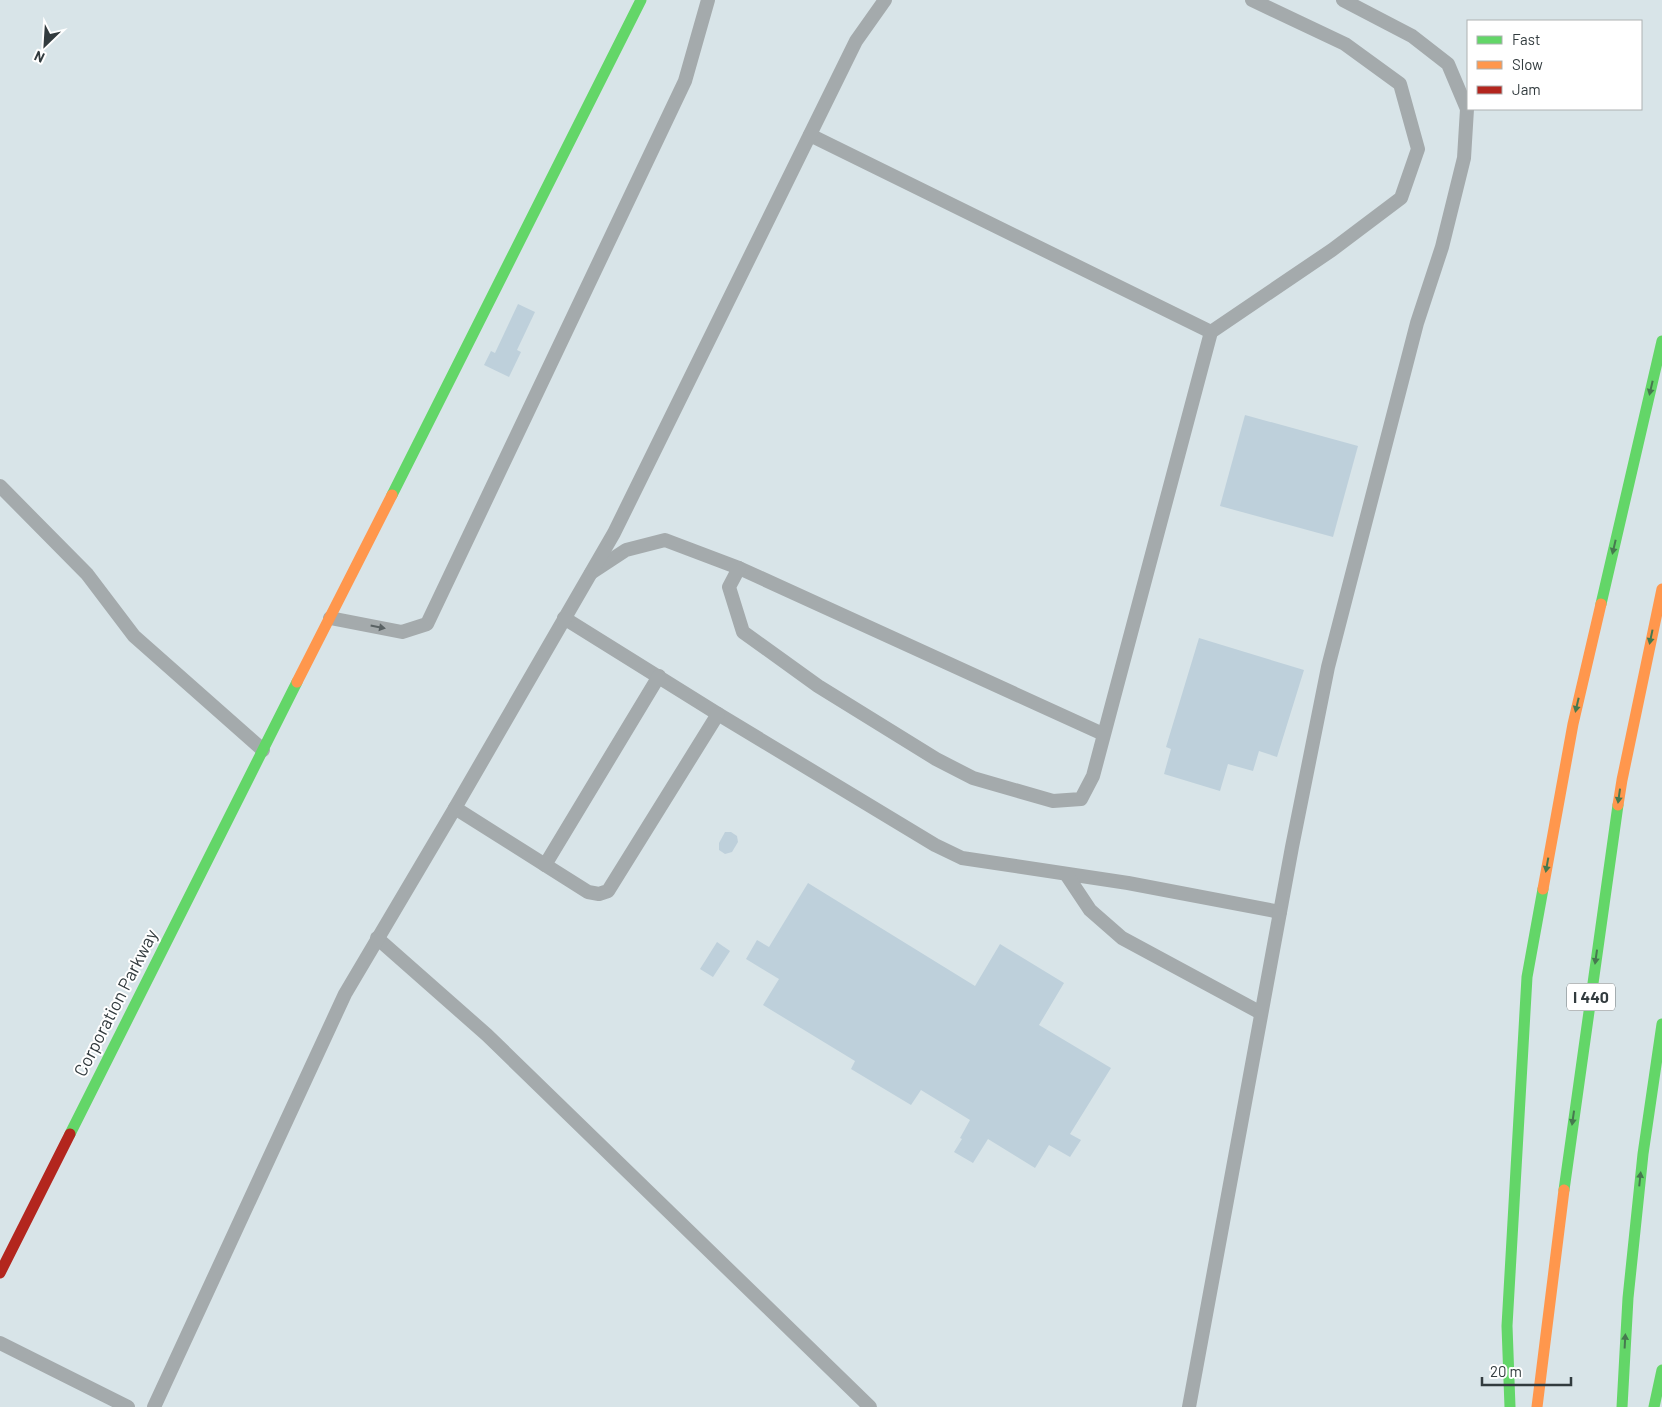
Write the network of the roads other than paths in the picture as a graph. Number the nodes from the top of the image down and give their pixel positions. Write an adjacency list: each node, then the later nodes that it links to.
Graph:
1 (641, 0): 13 (main road, Corporation Parkway)
2 (708, 0): 13 (lane, one-way to 2)
3 (885, 0): 6 (lane)
4 (1252, 0): 7 (lane)
5 (1343, 0): 22 (lane)
6 (810, 135): 7 (lane); 11 (lane)
7 (1211, 332): 17 (lane)
8 (1662, 341): 33 (main road, one-way to 33)
9 (0, 486): 18 (lane)
10 (740, 568): 11 (lane); 17 (lane); 17 (lane)
11 (591, 573): 14 (lane)
12 (1662, 589): 34 (main road, I 440, one-way to 34)
13 (330, 618): 18 (main road, Corporation Parkway)
14 (564, 618): 15 (lane); 19 (lane)
15 (659, 676): 16 (lane); 20 (lane)
16 (718, 714): 20 (lane); 21 (lane)
17 (1103, 734)
18 (264, 750): 26 (main road, Corporation Parkway)
19 (455, 808): 20 (lane); 23 (lane)
20 (545, 865)
21 (1066, 874): 22 (lane); 24 (lane)
22 (1280, 912): 24 (lane)
23 (378, 938): 30 (lane); 31 (lane)
24 (1261, 1013): 32 (lane)
25 (1662, 1024): 35 (main road, one-way to 25)
26 (0, 1273)
27 (0, 1343): 29 (lane)
28 (1662, 1370): 36 (main road)
29 (128, 1407)
30 (154, 1407)
31 (870, 1407)
32 (1189, 1407)
33 (1510, 1407)
34 (1537, 1407)
35 (1622, 1407)
36 (1654, 1407)

